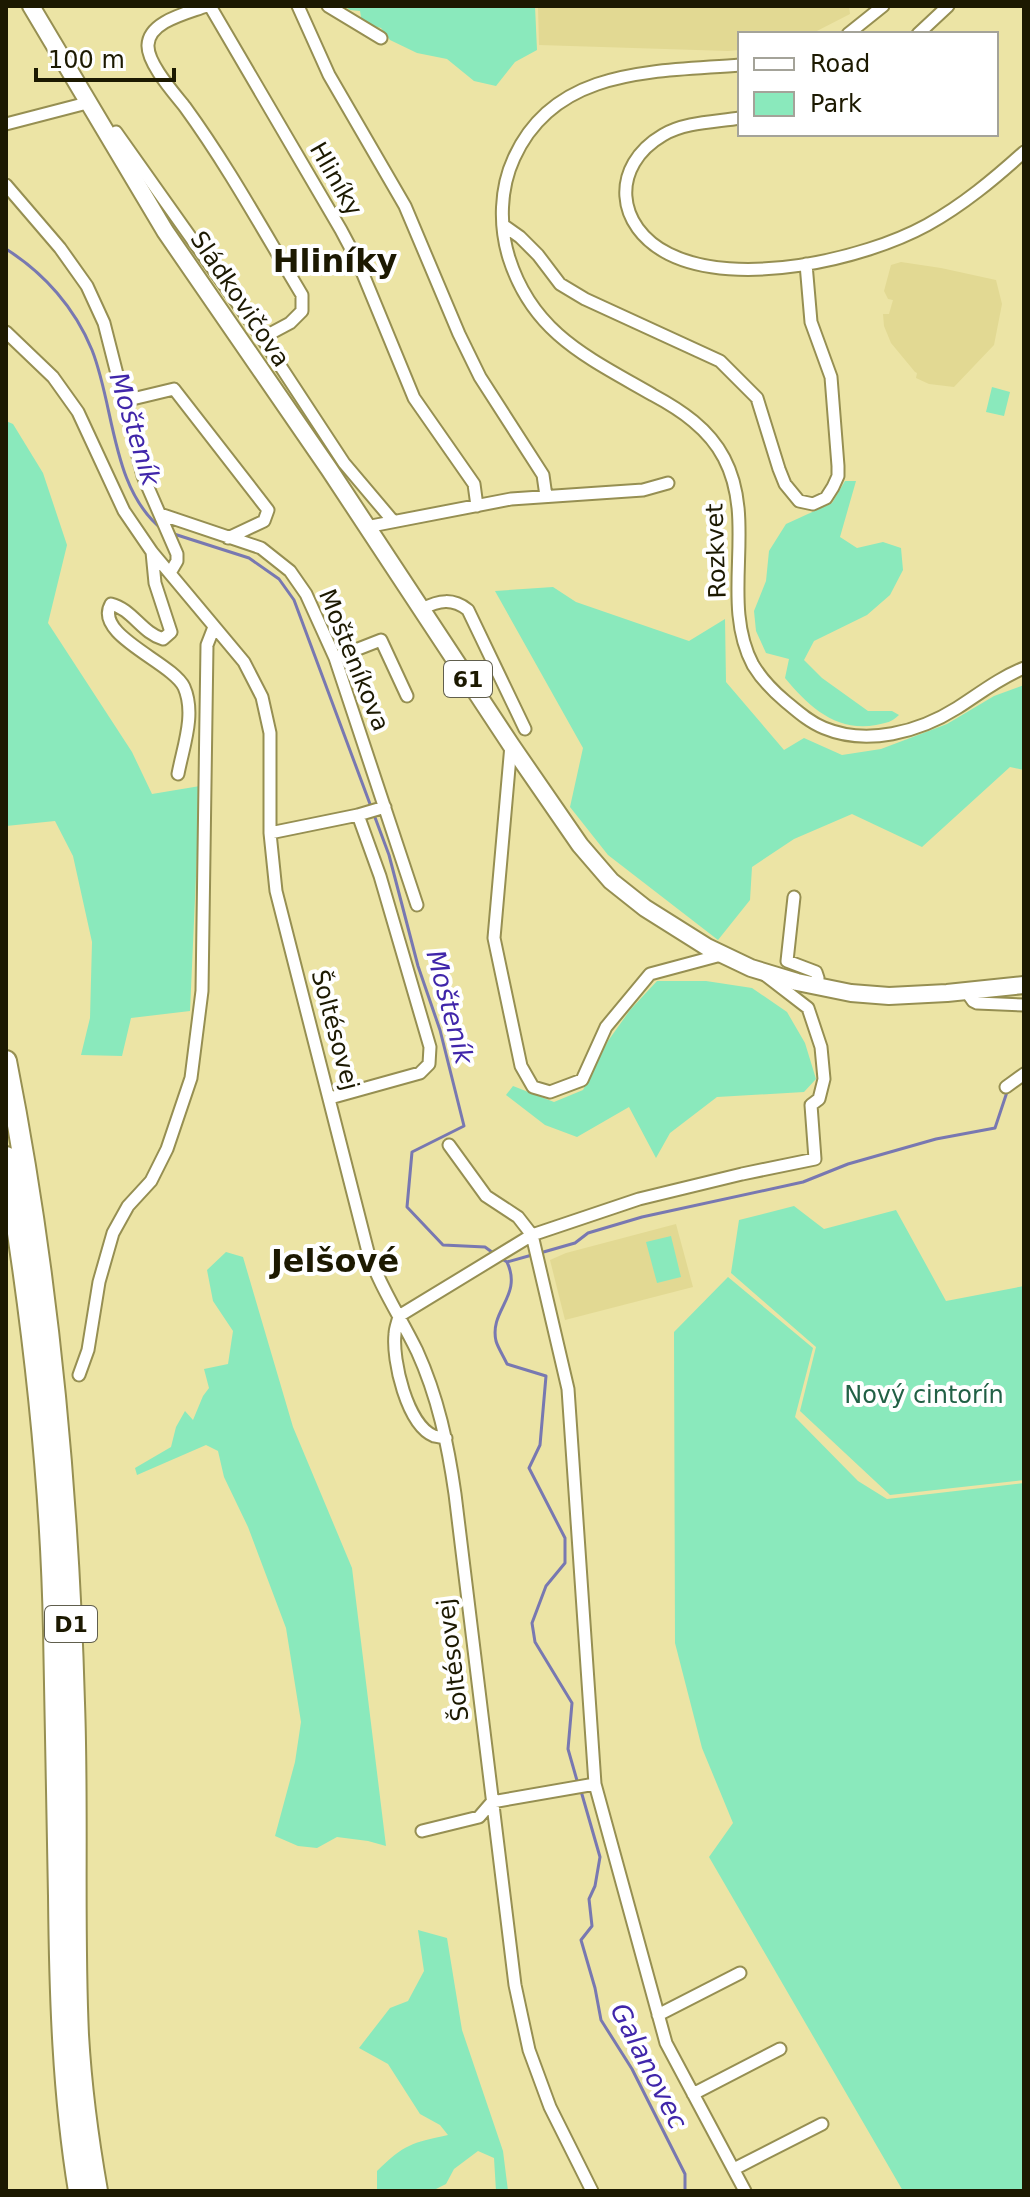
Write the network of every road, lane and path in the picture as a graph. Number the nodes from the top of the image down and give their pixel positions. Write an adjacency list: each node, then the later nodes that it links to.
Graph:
1 (31, 6): 11 (main road, Sládkovičova / 61)
2 (208, 6): 20 (street, Hliníky); 24 (street, Hliníky)
3 (298, 6): 23 (street, Hliníky)
4 (328, 6): 9 (street)
5 (883, 6): 7 (street)
6 (948, 6): 8 (street)
7 (850, 32)
8 (920, 32)
9 (381, 38)
10 (738, 65): 17 (street, Rozkvet)
11 (87, 103): 13 (street); 14 (main road, Sládkovičova / 61)
12 (738, 118): 18 (street)
13 (6, 124)
14 (111, 132): 20 (street, Sládkovičova); 27 (main road, Sládkovičova / 61)
15 (1024, 152): 18 (street)
16 (6, 185): 21 (street)
17 (503, 225): 18 (street); 34 (street, Rozkvet)
18 (806, 264)
19 (6, 332): 29 (street, Šoltésovej)
20 (262, 338): 25 (street, Sládkovičova)
21 (124, 401): 26 (street); 28 (street)
22 (668, 483): 23 (street)
23 (546, 496): 24 (street)
24 (477, 506): 25 (street)
25 (393, 521): 27 (street)
26 (165, 526): 28 (street, Mošteníkova); 30 (street)
27 (366, 527): 31 (main road, Sládkovičova / 61)
28 (228, 538): 33 (street, Mošteníkova)
29 (152, 552): 30 (street, Šoltésovej); 38 (street)
30 (170, 573): 32 (street, Šoltésovej)
31 (422, 609): 36 (street); 37 (main road, Sládkovičova / 61)
32 (214, 627): 40 (street, Šoltésovej); 57 (street)
33 (335, 658): 35 (street); 39 (street, Mošteníkova)
34 (1024, 668)
35 (407, 696)
36 (525, 729)
37 (511, 745): 43 (main road, Sládkovičova / 61); 43 (street)
38 (178, 774)
39 (372, 811): 40 (street); 42 (street, Mošteníkova); 52 (street, Mošteníkova)
40 (270, 833): 52 (street, Šoltésovej)
41 (794, 897): 46 (street)
42 (417, 905)
43 (721, 955): 44 (main road, Sládkovičova / 61)
44 (761, 971): 46 (main road, Sládkovičova / 61); 55 (street)
45 (1024, 985): 47 (main road, Sládkovičova / 61)
46 (817, 987): 47 (main road, Sládkovičova / 61)
47 (966, 991): 48 (street, Sládkovičova)
48 (1024, 1005)
49 (6, 1061): 69 (highway, D1)
50 (1024, 1074): 51 (street)
51 (1006, 1087)
52 (330, 1098): 56 (street, Šoltésovej)
53 (449, 1145): 55 (street)
54 (6, 1157): 68 (highway, D1)
55 (532, 1235): 56 (street); 59 (street)
56 (399, 1316): 58 (street, Šoltésovej); 58 (street)
57 (79, 1375)
58 (446, 1438): 60 (street, Šoltésovej)
59 (595, 1784): 60 (street); 63 (street)
60 (492, 1802): 61 (street); 70 (street, Šoltésovej)
61 (422, 1831)
62 (740, 1973): 63 (street)
63 (658, 2015): 65 (street)
64 (780, 2049): 65 (street)
65 (693, 2094): 67 (street)
66 (822, 2124): 67 (street)
67 (734, 2169): 71 (street)
68 (79, 2191)
69 (97, 2191)
70 (592, 2191)
71 (745, 2191)

